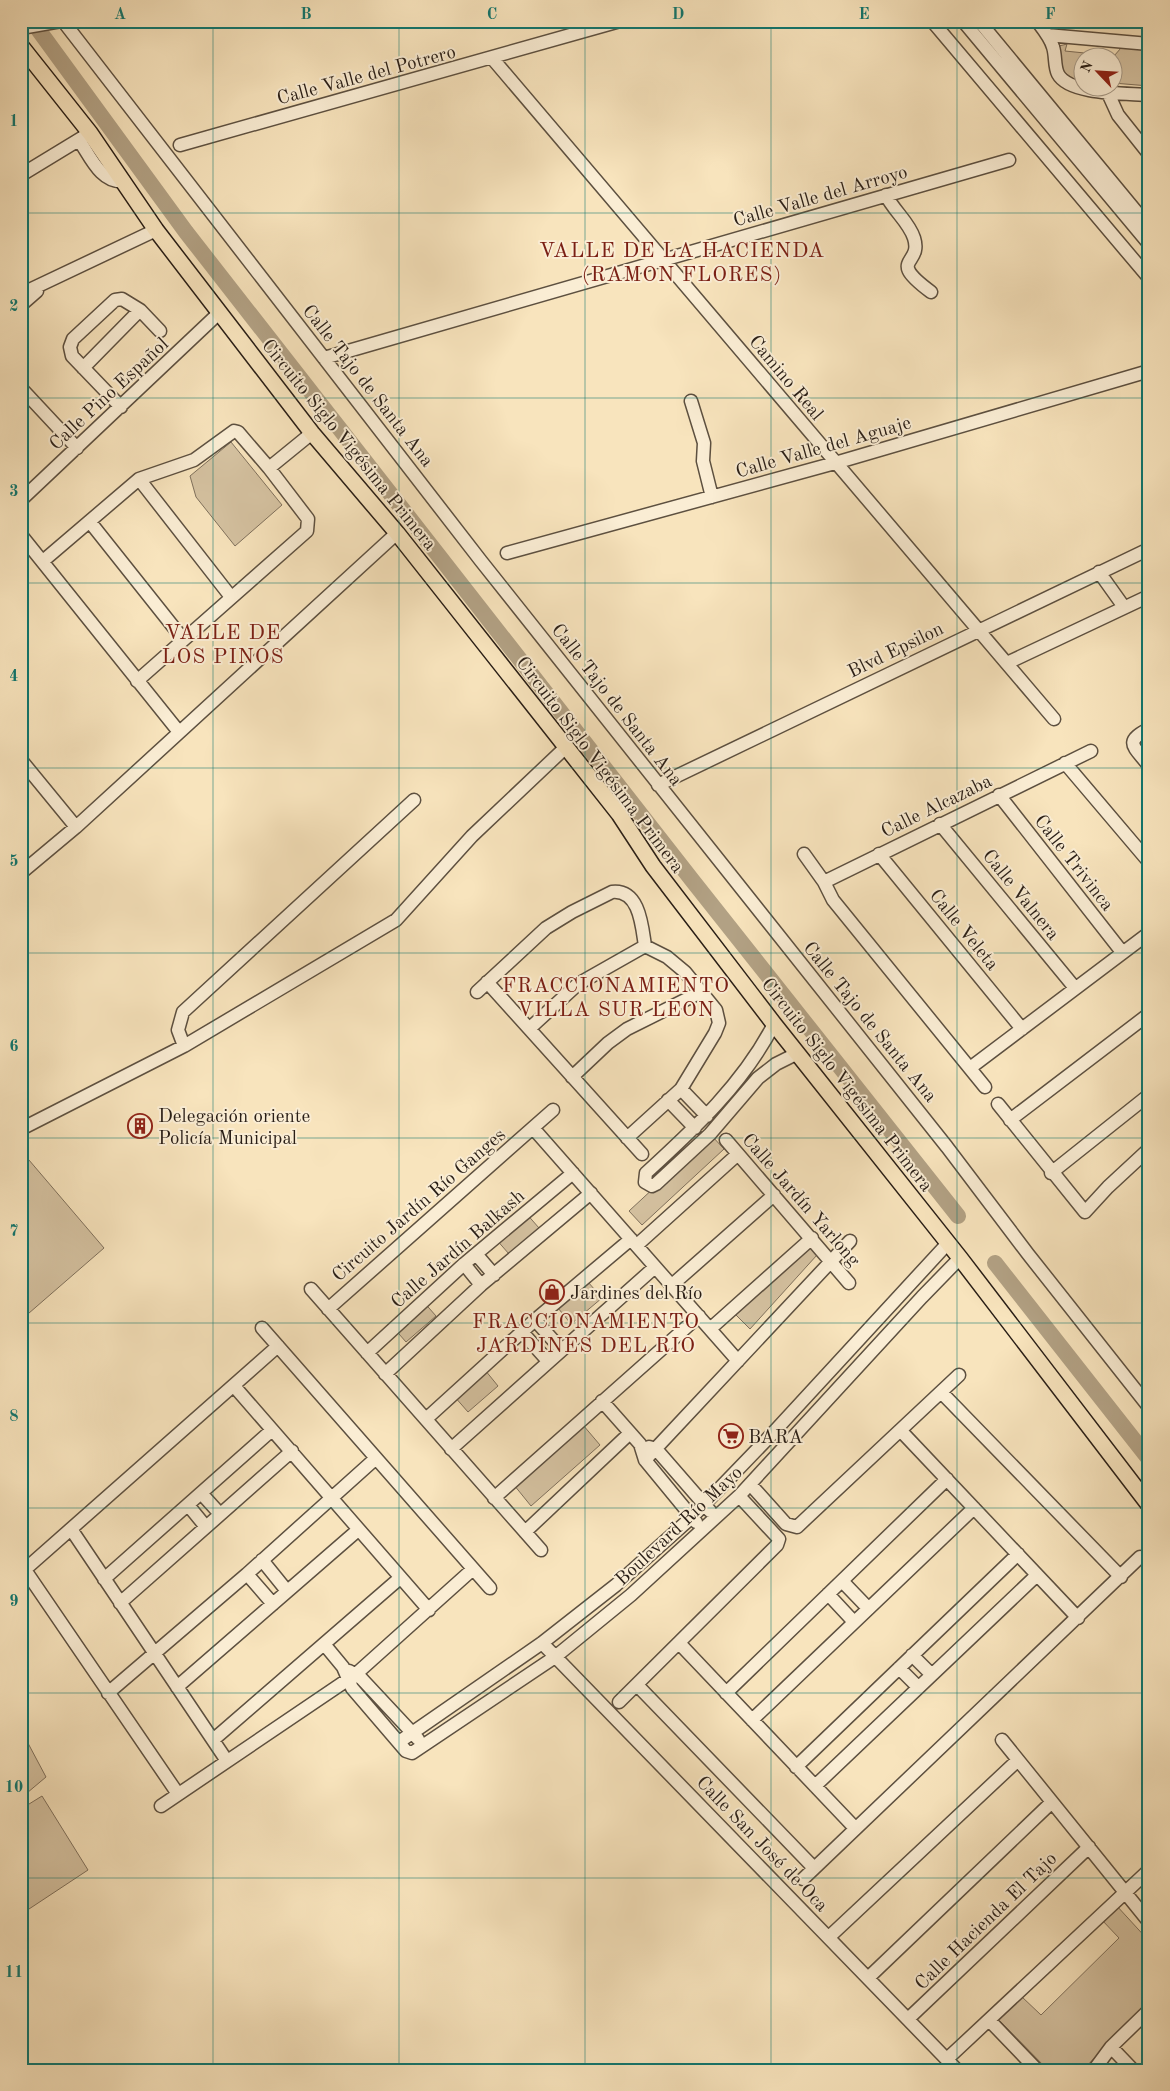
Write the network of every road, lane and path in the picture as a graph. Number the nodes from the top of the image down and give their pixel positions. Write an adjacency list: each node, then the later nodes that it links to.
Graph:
1 (620, 21): 11 (street, Calle Valle del Potrero)
2 (932, 21): 26 (street)
3 (963, 21): 24 (street)
4 (979, 21): 22 (street)
5 (1037, 21): 8 (street)
6 (59, 22): 7 (street); 34 (street, Calle Tajo de Santa Ana)
7 (21, 28)
8 (1048, 35): 9 (street); 12 (street)
9 (1149, 44)
10 (21, 46): 16 (main road, Circuito Siglo Vigésima Primera)
11 (492, 58): 17 (street, Calle Valle del Potrero); 25 (street, Camino Real)
12 (1072, 85)
13 (1122, 92): 14 (street)
14 (1149, 95)
15 (1110, 98): 18 (street)
16 (84, 136): 20 (street); 23 (main road, Circuito Siglo Vigésima Primera)
17 (180, 145)
18 (1149, 154)
19 (1009, 160): 21 (street, Calle Valle del Arroyo)
20 (21, 175)
21 (886, 195): 25 (street, Calle Valle del Arroyo); 28 (street)
22 (1149, 226)
23 (156, 230): 27 (street); 32 (main road, Circuito Siglo Vigésima Primera)
24 (1149, 244)
25 (664, 259): 34 (street, Calle Valle del Arroyo); 42 (street, Camino Real)
26 (1149, 278)
27 (48, 281): 29 (street); 30 (street)
28 (931, 292)
29 (21, 294)
30 (21, 305)
31 (140, 310): 33 (street); 35 (street); 35 (street)
32 (219, 313): 39 (street, Calle Pino Español); 40 (main road, Circuito Siglo Vigésima Primera)
33 (160, 331)
34 (324, 358): 69 (street, Calle Tajo de Santa Ana)
35 (83, 368): 39 (street)
36 (1149, 371): 42 (street, Calle Valle del Aguaje)
37 (21, 388): 41 (street)
38 (691, 401): 45 (street)
39 (120, 407): 41 (street, Calle Pino Español)
40 (312, 433): 43 (street); 48 (main road, Circuito Siglo Vigésima Primera)
41 (77, 448): 46 (street, Calle Pino Español)
42 (835, 464): 45 (street, Calle Valle del Aguaje); 57 (street, Camino Real)
43 (270, 468): 44 (street); 55 (street)
44 (138, 479): 47 (street); 55 (street)
45 (712, 497): 51 (street, Calle Valle del Aguaje)
46 (21, 500)
47 (90, 522): 52 (street); 58 (street)
48 (397, 533): 63 (street); 64 (main road, Circuito Siglo Vigésima Primera)
49 (24, 542): 52 (street)
50 (1149, 549): 53 (street, Blvd Epsilon)
51 (507, 553)
52 (43, 561): 60 (street)
53 (1099, 572): 56 (street); 57 (street, Blvd Epsilon)
54 (1149, 596): 56 (street)
55 (231, 597): 58 (street)
56 (1124, 607): 59 (street)
57 (976, 630): 59 (street, Camino Real); 69 (street, Blvd Epsilon)
58 (184, 639): 60 (street)
59 (1007, 663): 61 (street, Camino Real)
60 (137, 681): 63 (street)
61 (1054, 719)
62 (1149, 729): 68 (street)
63 (179, 732): 73 (street)
64 (566, 747): 88 (main road, Circuito Siglo Vigésima Primera); 91 (street)
65 (1091, 751): 67 (street, Calle Alcazaba)
66 (21, 760): 73 (street)
67 (1065, 764): 70 (street, Calle Alcazaba); 77 (street)
68 (1149, 766)
69 (658, 785): 147 (street, Calle Tajo de Santa Ana)
70 (998, 795): 72 (street, Calle Alcazaba); 82 (street, Calle Trivinca)
71 (414, 800): 91 (street)
72 (940, 824): 75 (street, Calle Alcazaba); 84 (street, Calle Valnera)
73 (76, 827): 78 (street)
74 (804, 854): 79 (street)
75 (879, 854): 79 (street, Calle Alcazaba); 90 (street, Calle Veleta)
76 (21, 855): 78 (street)
77 (1149, 862)
78 (25, 870)
79 (824, 882): 93 (street)
80 (1149, 933): 82 (street)
81 (646, 946): 83 (street); 86 (street); 89 (street)
82 (1122, 952): 84 (street)
83 (487, 982): 85 (street); 89 (street)
84 (1075, 988): 90 (street)
85 (477, 992)
86 (701, 992): 95 (street); 98 (street)
87 (1149, 1014): 104 (street)
88 (774, 1024): 92 (main road, Circuito Siglo Vigésima Primera); 94 (street)
89 (530, 1028): 95 (street)
90 (1022, 1028): 93 (street)
91 (184, 1046): 107 (street)
92 (798, 1053): 96 (street); 120 (main road, Circuito Siglo Vigésima Primera)
93 (970, 1068): 97 (street)
94 (747, 1070): 96 (street); 103 (street)
95 (572, 1077): 108 (street)
96 (758, 1078): 106 (street)
97 (985, 1087)
98 (681, 1089): 100 (street); 103 (street)
99 (1149, 1094): 114 (street)
100 (668, 1100): 106 (street); 108 (street)
101 (998, 1104): 104 (street)
102 (553, 1110): 105 (street, Circuito Jardín Río Ganges)
103 (707, 1116): 106 (street)
104 (1010, 1120): 114 (street)
105 (533, 1128): 113 (street, Circuito Jardín Río Ganges); 131 (street, Circuito Jardín Río Ganges)
106 (695, 1128)
107 (21, 1129)
108 (627, 1138): 111 (street)
109 (726, 1140): 112 (street, Calle Jardín Yarlong)
110 (1149, 1149): 114 (street)
111 (642, 1154)
112 (738, 1154): 116 (street, Calle Jardín Yarlong); 119 (street)
113 (573, 1173): 115 (street, Circuito Jardín Río Ganges); 121 (street, Calle Jardín Balkash)
114 (1052, 1173)
115 (591, 1194): 119 (street, Circuito Jardín Río Ganges); 126 (street)
116 (774, 1195): 117 (street, Calle Jardín Yarlong); 129 (street)
117 (812, 1238): 123 (street, Calle Jardín Yarlong); 135 (street)
118 (850, 1240): 123 (street)
119 (634, 1242): 125 (street, Circuito Jardín Río Ganges); 133 (street)
120 (948, 1243): 122 (main road, Circuito Siglo Vigésima Primera); 165 (street, Boulevard Río Mayo)
121 (476, 1254): 124 (street, Calle Jardín Balkash); 126 (street)
122 (960, 1258): 159 (street, Boulevard Río Mayo); 166 (main road, Circuito Siglo Vigésima Primera)
123 (830, 1261): 127 (street, Calle Jardín Yarlong); 140 (street)
124 (464, 1264): 128 (street); 139 (street, Calle Jardín Balkash)
125 (655, 1267): 129 (street, Circuito Jardín Río Ganges); 138 (street)
126 (494, 1275): 128 (street)
127 (849, 1283)
128 (481, 1285): 142 (street)
129 (672, 1286): 132 (street, Circuito Jardín Río Ganges)
130 (311, 1289): 131 (street, Circuito Jardín Río Ganges)
131 (328, 1309): 139 (street, Circuito Jardín Río Ganges)
132 (699, 1316): 135 (street, Circuito Jardín Río Ganges); 146 (street)
133 (535, 1320): 136 (street); 138 (street)
134 (262, 1328): 137 (street)
135 (710, 1329): 140 (street, Circuito Jardín Río Ganges)
136 (522, 1332): 141 (street); 148 (street)
137 (278, 1346): 144 (street); 156 (street)
138 (561, 1349): 141 (street)
139 (366, 1353): 142 (street, Circuito Jardín Río Ganges)
140 (738, 1361): 153 (street)
141 (548, 1362): 154 (street)
142 (385, 1374): 148 (street, Circuito Jardín Río Ganges)
143 (959, 1375): 145 (street)
144 (234, 1386): 149 (street); 172 (street)
145 (941, 1392): 150 (street); 184 (street)
146 (602, 1401): 151 (street); 163 (street)
147 (1149, 1407)
148 (426, 1419): 154 (street, Circuito Jardín Río Ganges)
149 (272, 1430): 155 (street); 160 (street)
150 (901, 1431): 158 (street); 159 (street)
151 (630, 1433): 152 (street); 175 (street)
152 (640, 1444): 153 (street); 157 (street)
153 (656, 1448): 157 (street); 165 (street)
154 (451, 1449): 163 (street, Circuito Jardín Río Ganges)
155 (292, 1451): 162 (street); 168 (street)
156 (375, 1459): 162 (street); 180 (street)
157 (645, 1460): 169 (street)
158 (946, 1479): 167 (street); 187 (street)
159 (750, 1484): 161 (street, Boulevard Río Mayo)
160 (202, 1493): 164 (street); 168 (street)
161 (739, 1496): 170 (street, Boulevard Río Mayo); 198 (street)
162 (330, 1498): 173 (street); 179 (street)
163 (494, 1498): 175 (street, Circuito Jardín Río Ganges)
164 (188, 1505): 171 (street); 185 (street)
165 (705, 1505): 169 (street, Boulevard Río Mayo); 170 (street)
166 (1149, 1505)
167 (974, 1508): 177 (street); 193 (street)
168 (220, 1514): 171 (street)
169 (692, 1517): 174 (street); 197 (street, Boulevard Río Mayo)
170 (716, 1518): 174 (street, Boulevard Río Mayo)
171 (206, 1527): 191 (street)
172 (71, 1529): 181 (street); 185 (street)
173 (358, 1530): 186 (street); 189 (street)
174 (703, 1530): 202 (street, Boulevard Río Mayo)
175 (525, 1532): 176 (street, Circuito Jardín Río Ganges)
176 (541, 1550)
177 (1018, 1554): 183 (street); 201 (street)
178 (1140, 1557): 184 (street)
179 (262, 1560): 182 (street); 189 (street)
180 (474, 1569): 188 (street); 194 (street)
181 (23, 1571): 209 (street)
182 (247, 1574): 192 (street); 200 (street)
183 (1038, 1575): 195 (street); 205 (street)
184 (1121, 1577): 195 (street)
185 (104, 1578): 191 (street)
186 (400, 1578): 194 (street); 199 (street)
187 (842, 1581): 190 (street); 193 (street)
188 (490, 1588)
189 (287, 1592): 192 (street)
190 (828, 1594): 196 (street); 210 (street)
191 (120, 1603): 200 (street)
192 (273, 1604): 207 (street)
193 (868, 1608): 196 (street)
194 (429, 1610): 204 (street)
195 (1078, 1618): 225 (street)
196 (854, 1622): 212 (street)
197 (542, 1643): 202 (street, Calle San José de Oca); 213 (street, Boulevard Río Mayo)
198 (679, 1643): 206 (street); 210 (street)
199 (324, 1644): 204 (street); 214 (street)
200 (154, 1654): 207 (street); 209 (street)
201 (912, 1655): 203 (street); 205 (street)
202 (555, 1657): 216 (street, Boulevard Río Mayo); 232 (street, Calle San José de Oca)
203 (899, 1668): 208 (street); 220 (street)
204 (349, 1673): 213 (street); 217 (street); 219 (street)
205 (931, 1674): 208 (street)
206 (637, 1685): 211 (street); 227 (street)
207 (177, 1687): 214 (street)
208 (918, 1687): 221 (street)
209 (108, 1693): 222 (street)
210 (726, 1693): 212 (street)
211 (619, 1702)
212 (752, 1720): 220 (street)
213 (413, 1732): 216 (street); 217 (street, Boulevard Río Mayo)
214 (213, 1740): 219 (street)
215 (1002, 1740): 218 (street)
216 (423, 1745): 217 (street, Boulevard Río Mayo)
217 (402, 1747)
218 (1018, 1760): 223 (street); 232 (street)
219 (226, 1761): 222 (street)
220 (796, 1767): 221 (street)
221 (815, 1786): 225 (street)
222 (178, 1794): 224 (street)
223 (1052, 1802): 226 (street); 233 (street)
224 (160, 1806)
225 (854, 1828): 227 (street)
226 (1088, 1848): 230 (street); 235 (street, Calle Hacienda El Tajo)
227 (814, 1868): 229 (street)
228 (1146, 1873): 230 (street)
229 (803, 1880)
230 (1125, 1892): 231 (street); 236 (street)
231 (1149, 1922)
232 (829, 1938): 233 (street, Calle San José de Oca)
233 (868, 1978): 235 (street, Calle San José de Oca)
234 (1149, 2010): 237 (street)
235 (908, 2019): 238 (street, Calle San José de Oca)
236 (990, 2020): 238 (street); 240 (street)
237 (1111, 2047): 241 (street); 242 (street)
238 (947, 2059): 239 (street, Calle San José de Oca)
239 (957, 2070)
240 (1037, 2070)
241 (1094, 2070)
242 (1133, 2070)

